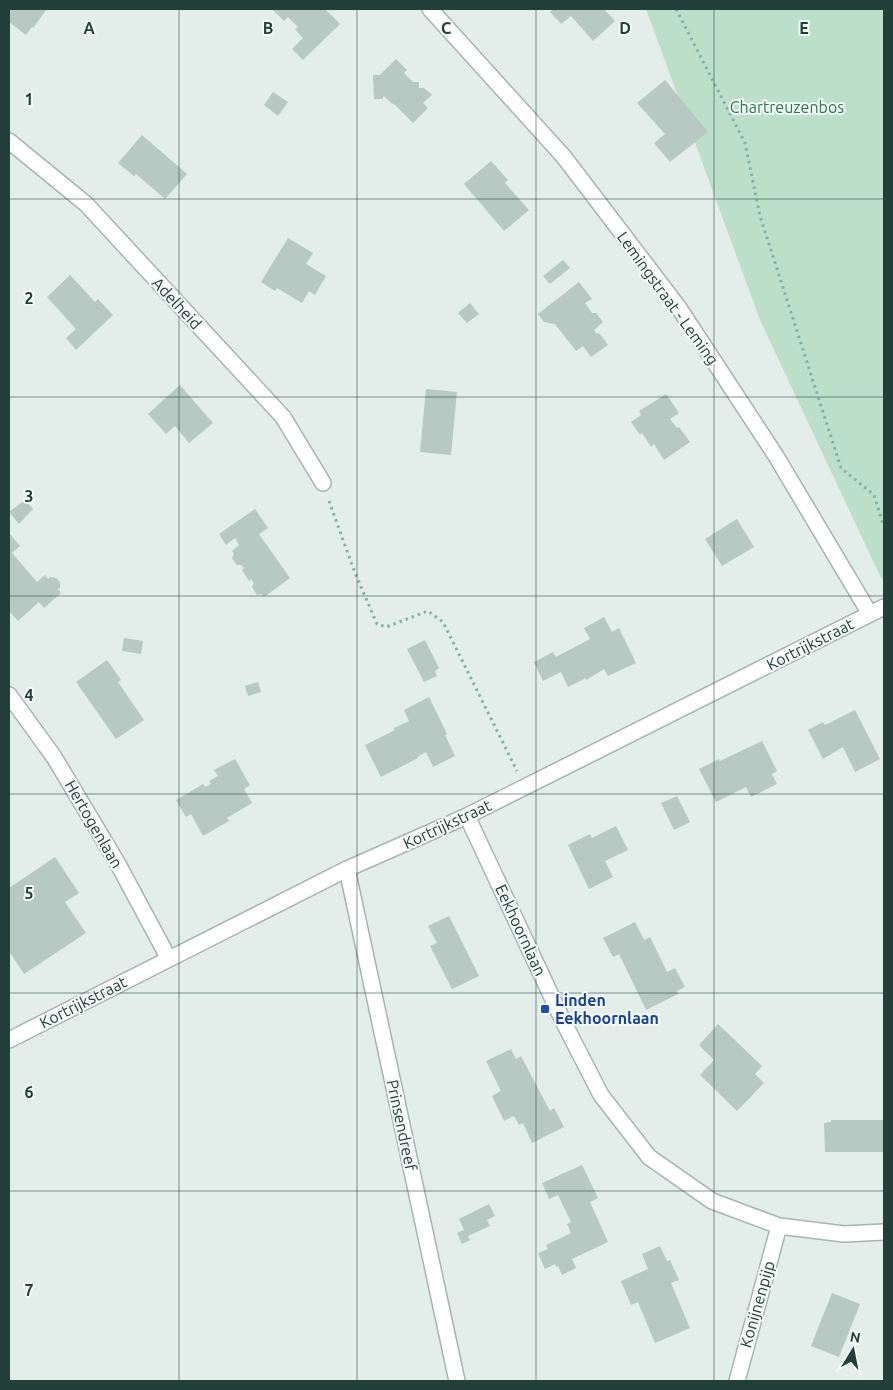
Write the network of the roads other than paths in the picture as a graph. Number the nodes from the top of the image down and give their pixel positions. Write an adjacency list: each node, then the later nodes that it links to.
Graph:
1 (430, 9): 5 (street, Lemingstraat - Leming)
2 (9, 140): 3 (street, Adelheid)
3 (323, 484)
4 (884, 607): 5 (street, Kortrijkstraat)
5 (870, 614): 7 (street, Kortrijkstraat)
6 (9, 695): 9 (street, Hertogenlaan)
7 (467, 816): 8 (street, Kortrijkstraat); 11 (street, Eekhoornlaan)
8 (347, 869): 9 (street, Kortrijkstraat); 13 (street, Prinsendreef)
9 (169, 958): 10 (street, Kortrijkstraat)
10 (9, 1040)
11 (779, 1226): 12 (street, Eekhoornlaan); 14 (street, Konijnenpijp)
12 (884, 1232)
13 (457, 1381)
14 (737, 1381)

